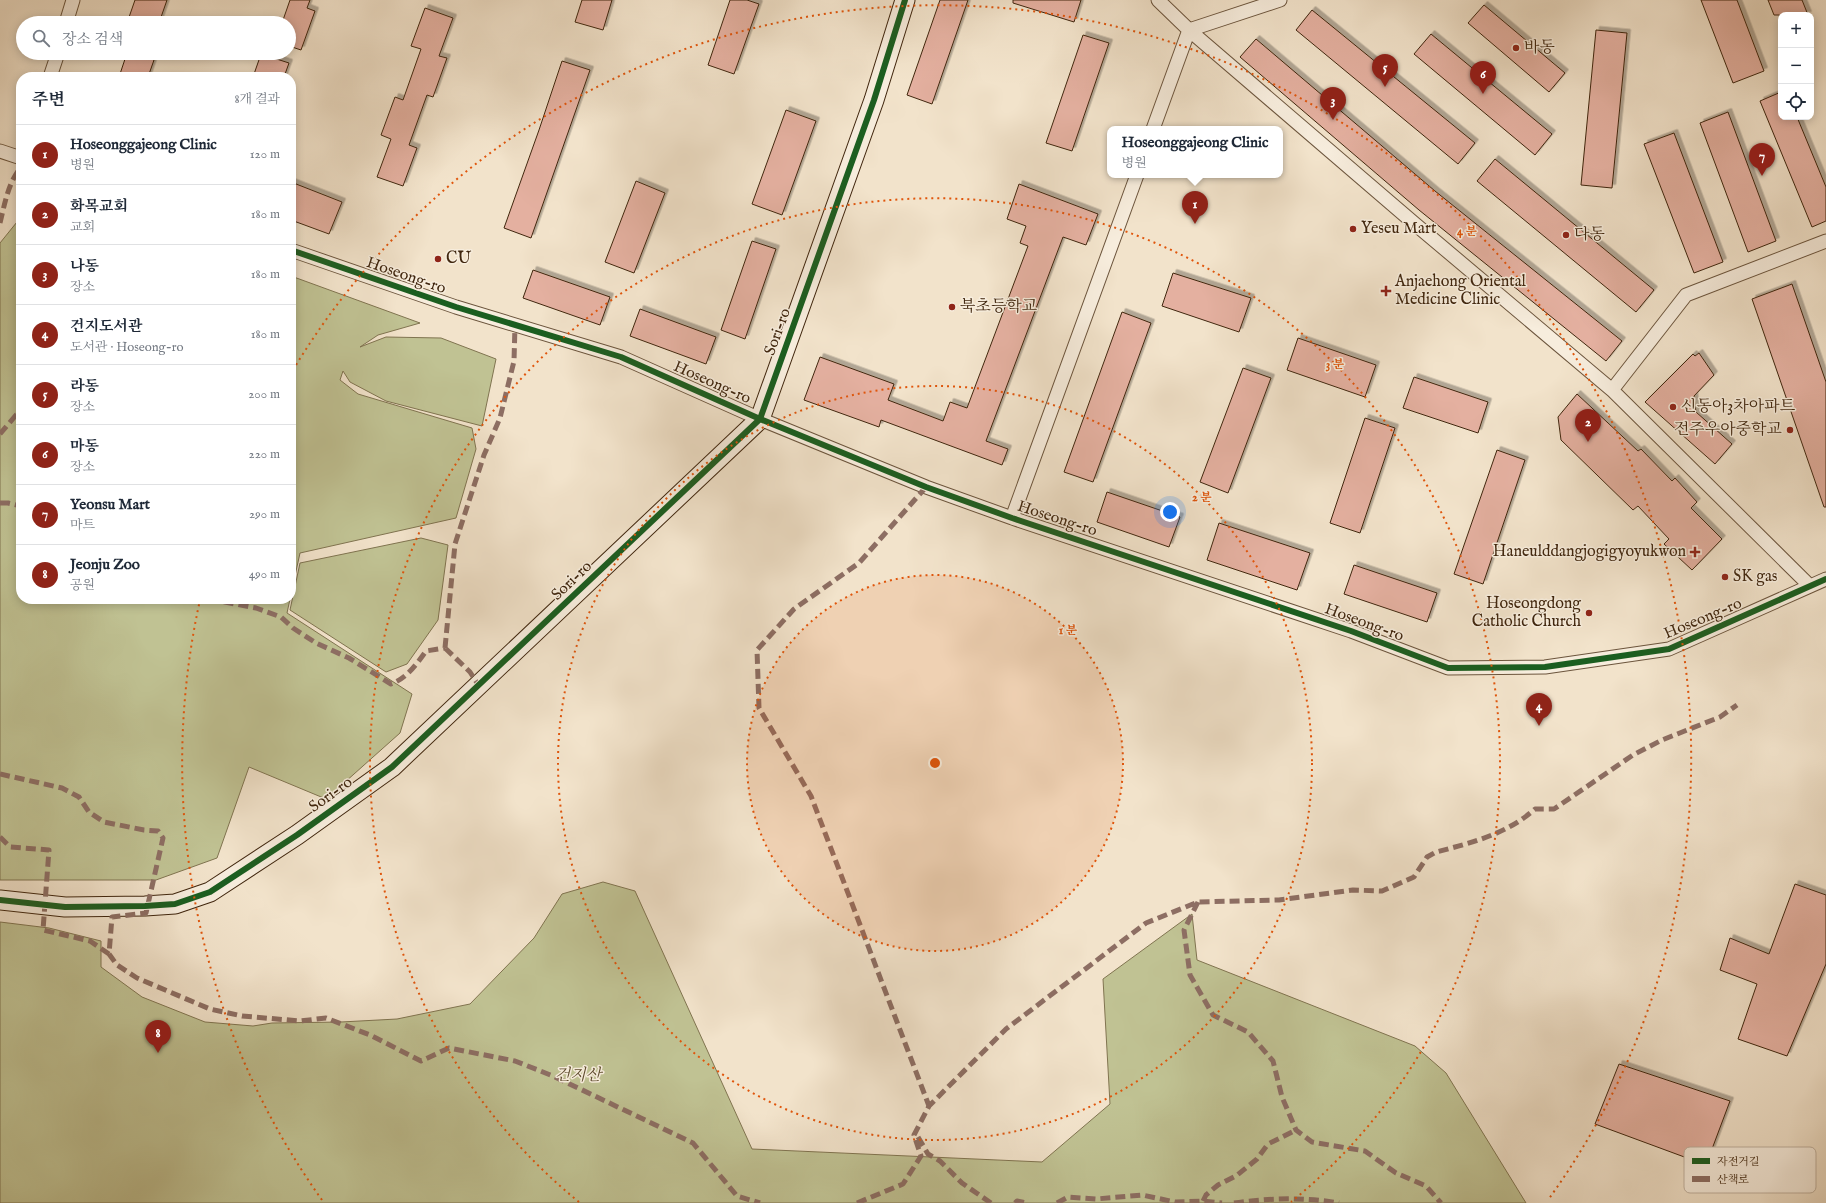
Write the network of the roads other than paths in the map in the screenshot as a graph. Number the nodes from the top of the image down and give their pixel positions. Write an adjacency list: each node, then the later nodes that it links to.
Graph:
1 (73, 0): 5 (street)
2 (905, 0): 16 (street, Sori-ro)
3 (1158, 0): 6 (street)
4 (1280, 0): 6 (street)
5 (68, 16)
6 (1189, 30): 9 (street); 15 (street)
7 (56, 60): 8 (street)
8 (52, 72)
9 (1154, 126)
10 (0, 151): 11 (street)
11 (16, 156)
12 (1136, 178): 17 (street)
13 (1826, 241): 15 (street)
14 (296, 252): 16 (street, Hoseong-ro)
15 (1612, 390): 19 (street)
16 (760, 419): 17 (street, Hoseong-ro); 20 (street, Sori-ro)
17 (1012, 518): 19 (street, Hoseong-ro)
18 (1826, 579): 19 (street, Hoseong-ro)
19 (1810, 586)
20 (0, 900)

